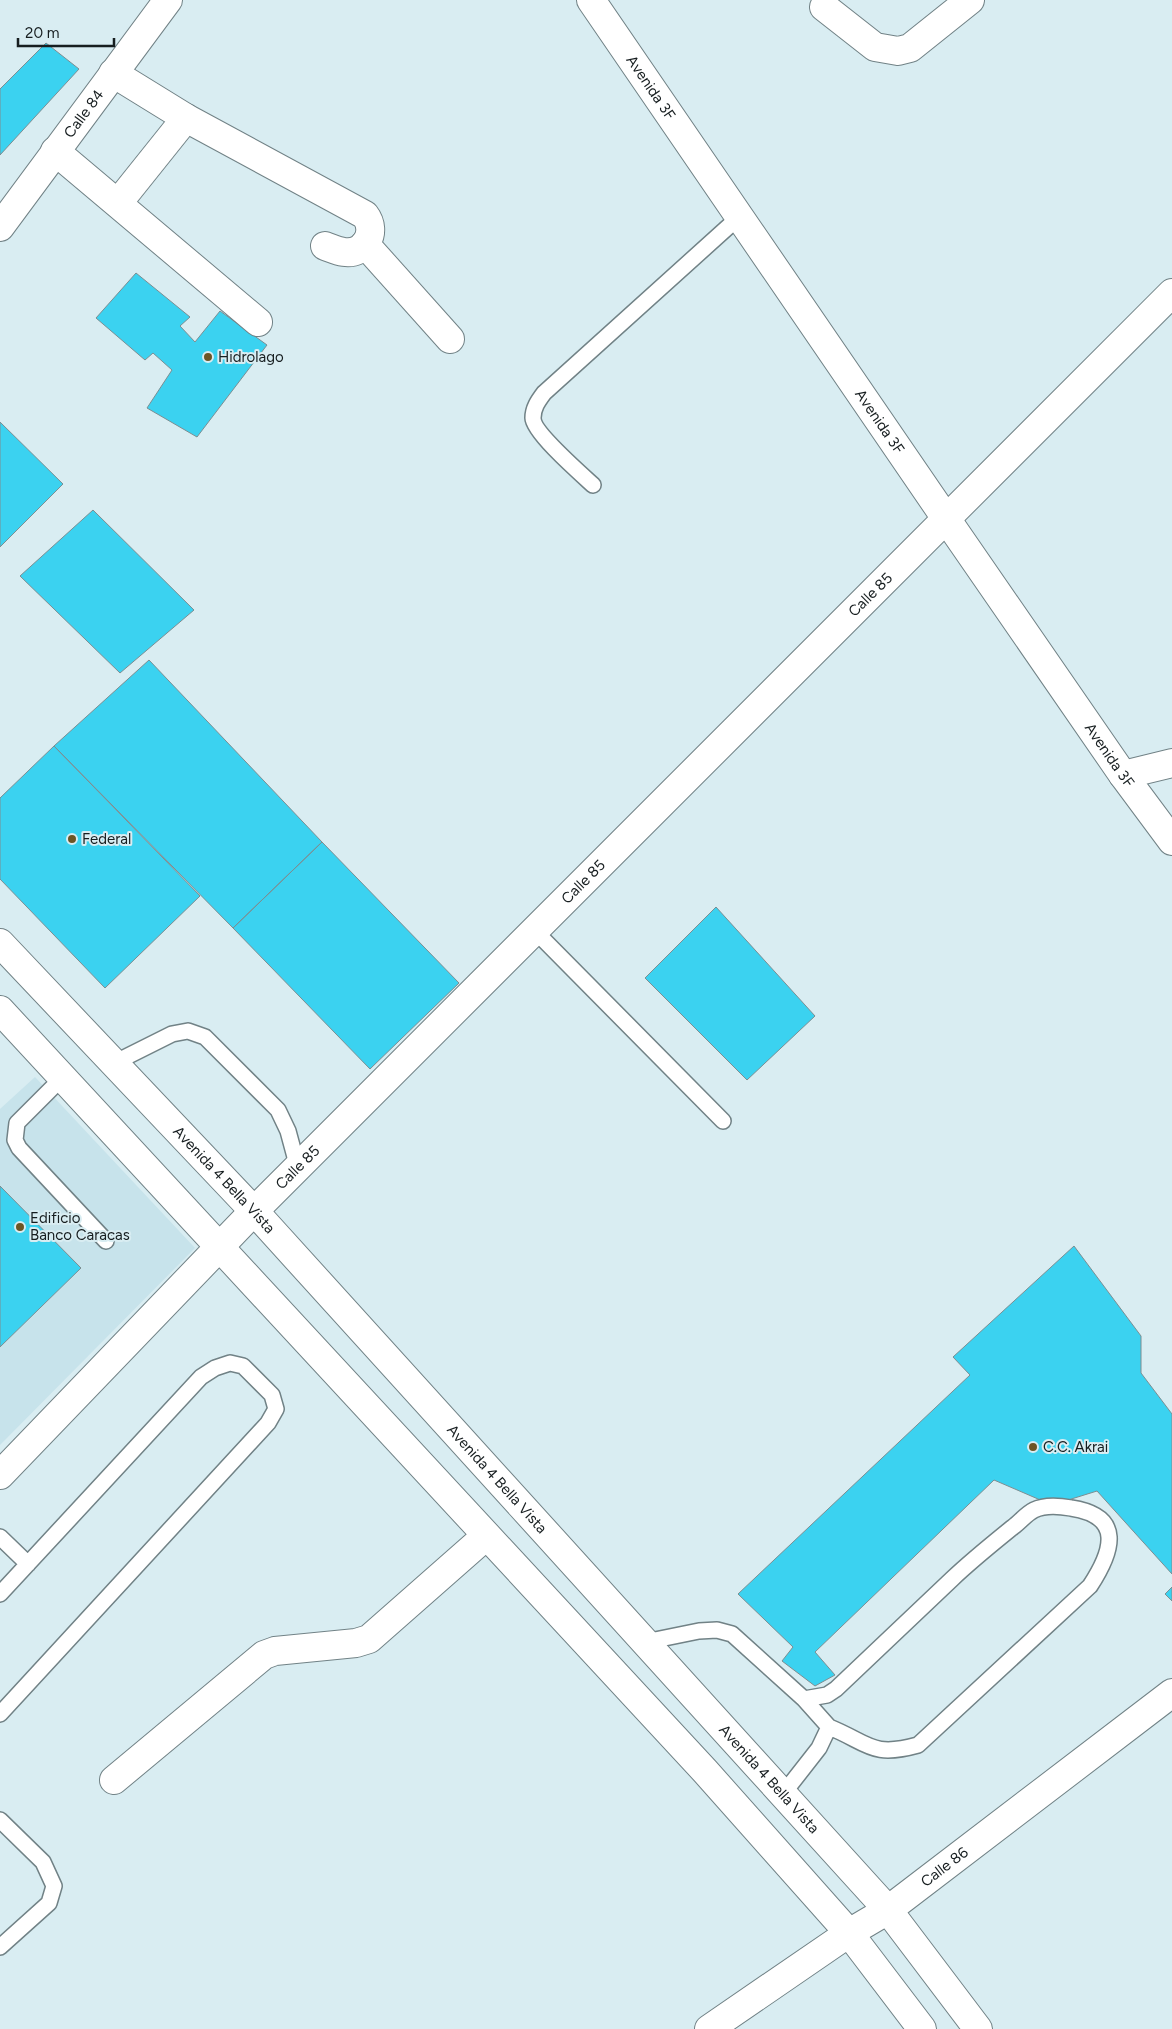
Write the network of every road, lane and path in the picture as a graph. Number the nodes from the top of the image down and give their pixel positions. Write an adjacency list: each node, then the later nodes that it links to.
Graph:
1 (168, 0): 5 (street, Calle 84)
2 (591, 0): 9 (street, Avenida 3F)
3 (970, 0): 4 (street)
4 (824, 7)
5 (113, 74): 6 (street); 7 (street, Calle 84)
6 (186, 118): 8 (street); 11 (street)
7 (55, 151): 8 (street); 10 (street, Calle 84)
8 (118, 203): 14 (street)
9 (739, 217): 16 (lane); 17 (street, Avenida 3F)
10 (0, 227)
11 (365, 244): 12 (street); 15 (street)
12 (325, 246)
13 (1172, 293): 17 (street, Calle 85)
14 (258, 322)
15 (450, 339)
16 (593, 485)
17 (947, 520): 19 (street, Avenida 3F); 21 (street, Calle 85)
18 (1172, 763): 19 (street)
19 (1123, 775): 20 (street, Avenida 3F)
20 (1172, 841)
21 (534, 931): 26 (lane); 27 (street, Calle 85)
22 (0, 943): 24 (street, Avenida 4 Bella Vista)
23 (0, 1010): 25 (street)
24 (114, 1063): 27 (lane); 28 (street, Avenida 4 Bella Vista)
25 (63, 1077): 29 (lane); 30 (street)
26 (723, 1121)
27 (298, 1168): 28 (street, Calle 85)
28 (254, 1211): 30 (street, Calle 85); 36 (street, Avenida 4 Bella Vista)
29 (106, 1241)
30 (219, 1247): 31 (street, Calle 85); 32 (street)
31 (0, 1475)
32 (486, 1536): 41 (street); 45 (street)
33 (0, 1537): 34 (lane)
34 (28, 1564): 35 (lane); 39 (lane)
35 (0, 1594)
36 (645, 1642): 38 (lane); 42 (street, Avenida 4 Bella Vista)
37 (1172, 1693): 44 (street, Calle 86)
38 (804, 1699): 40 (lane); 40 (lane)
39 (0, 1714)
40 (828, 1727): 42 (lane)
41 (114, 1780)
42 (783, 1794): 44 (street, Avenida 4 Bella Vista)
43 (0, 1820): 46 (lane)
44 (888, 1910): 45 (street, Calle 86); 49 (street, Avenida 4 Bella Vista)
45 (849, 1933): 47 (street, Calle 86); 48 (street)
46 (0, 1947)
47 (709, 2029)
48 (922, 2029)
49 (978, 2029)

